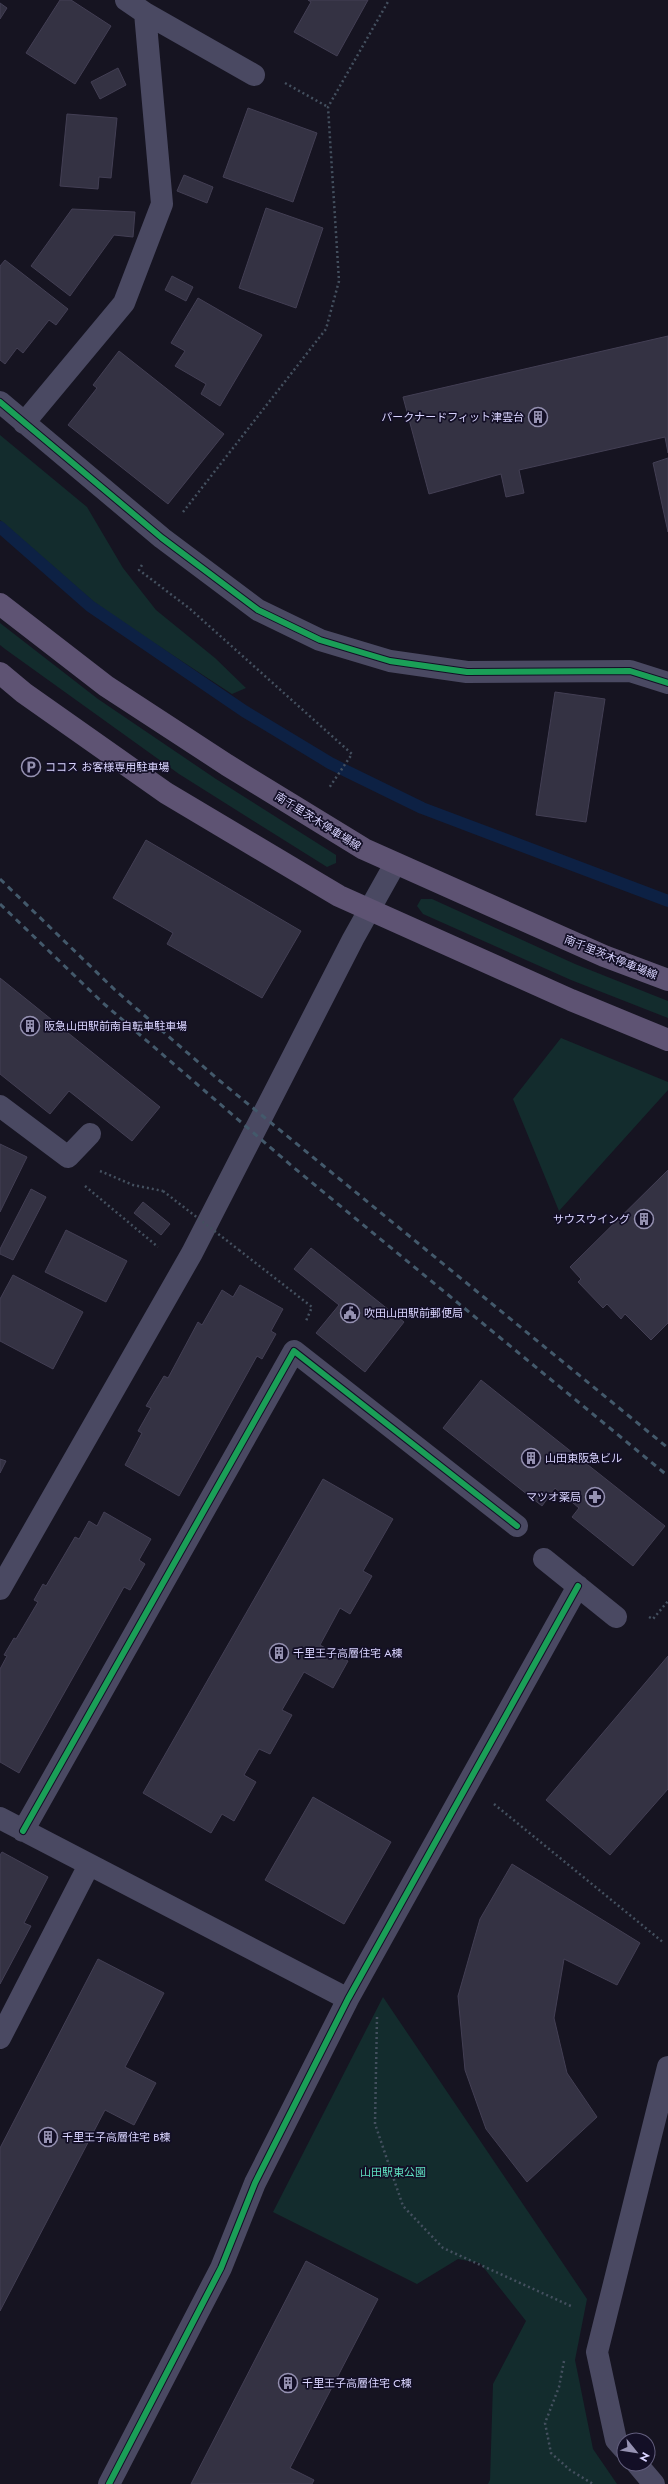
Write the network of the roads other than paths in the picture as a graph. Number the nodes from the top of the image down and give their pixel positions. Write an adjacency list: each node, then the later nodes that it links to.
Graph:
1 (126, 0): 2 (street)
2 (145, 13): 3 (street); 5 (street)
3 (254, 75)
4 (0, 402): 5 (street)
5 (24, 423): 8 (street)
6 (0, 604): 9 (main road, 南千里茨木停車場線)
7 (0, 673): 10 (main road)
8 (668, 683)
9 (395, 864): 10 (street); 11 (main road, 南千里茨木停車場線)
10 (370, 910): 12 (main road); 18 (street)
11 (668, 980)
12 (668, 1040)
13 (0, 1106): 14 (street)
14 (90, 1134)
15 (517, 1526): 21 (street)
16 (544, 1559): 17 (street)
17 (578, 1586): 19 (street); 23 (street)
18 (0, 1590)
19 (616, 1617)
20 (0, 1818): 21 (street)
21 (23, 1831): 22 (street)
22 (89, 1865): 23 (street); 24 (street)
23 (348, 1999): 28 (street)
24 (0, 2038)
25 (668, 2067): 26 (street)
26 (616, 2440)
27 (644, 2472): 29 (street)
28 (109, 2484)
29 (654, 2484)

